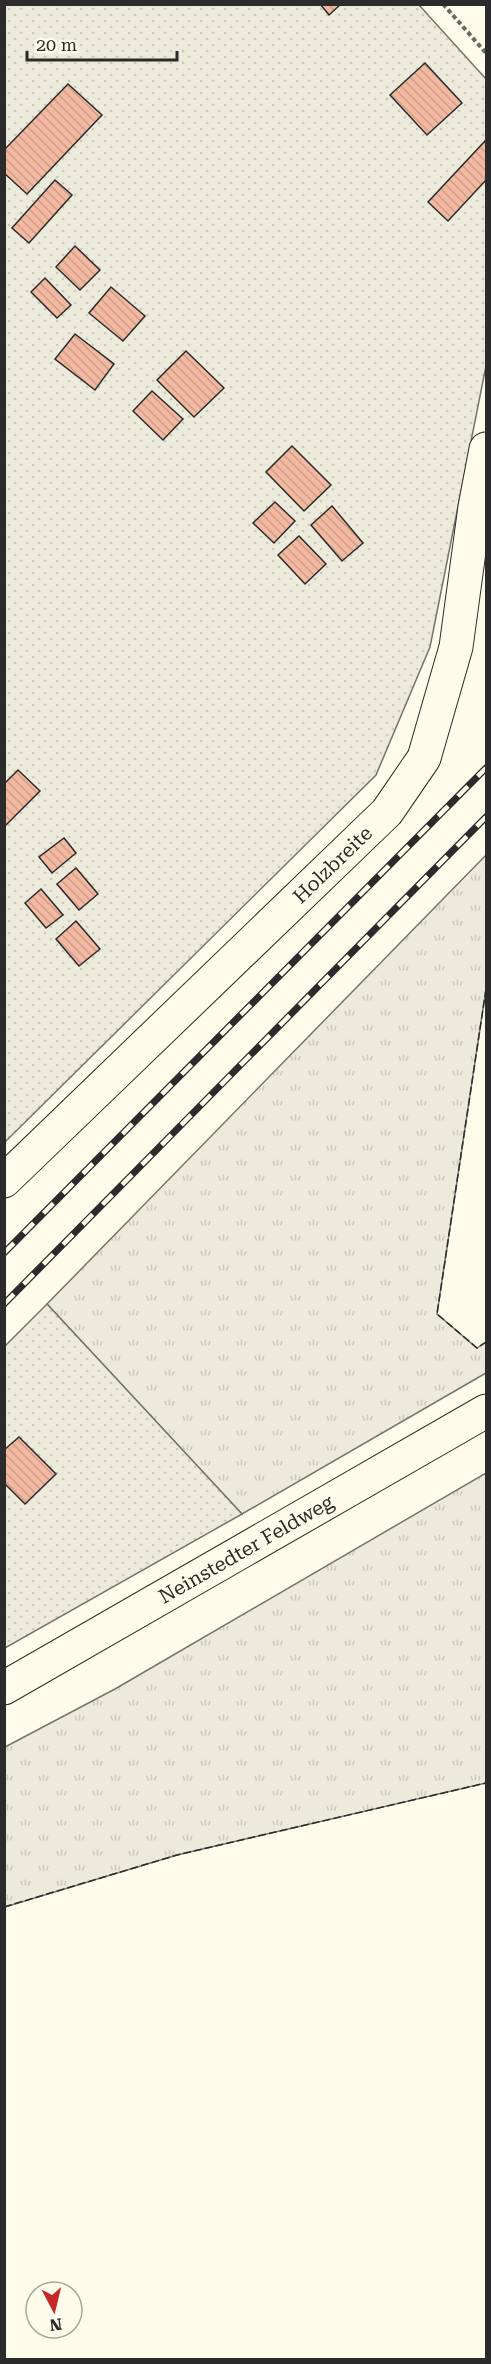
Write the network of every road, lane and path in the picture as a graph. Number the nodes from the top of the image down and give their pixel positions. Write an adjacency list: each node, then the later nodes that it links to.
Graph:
1 (443, 4): 2 (path)
2 (486, 52)
3 (486, 449): 4 (street, Holzbreite)
4 (4, 1181)
5 (486, 1411): 6 (street, Neinstedter Feldweg)
6 (4, 1688)

